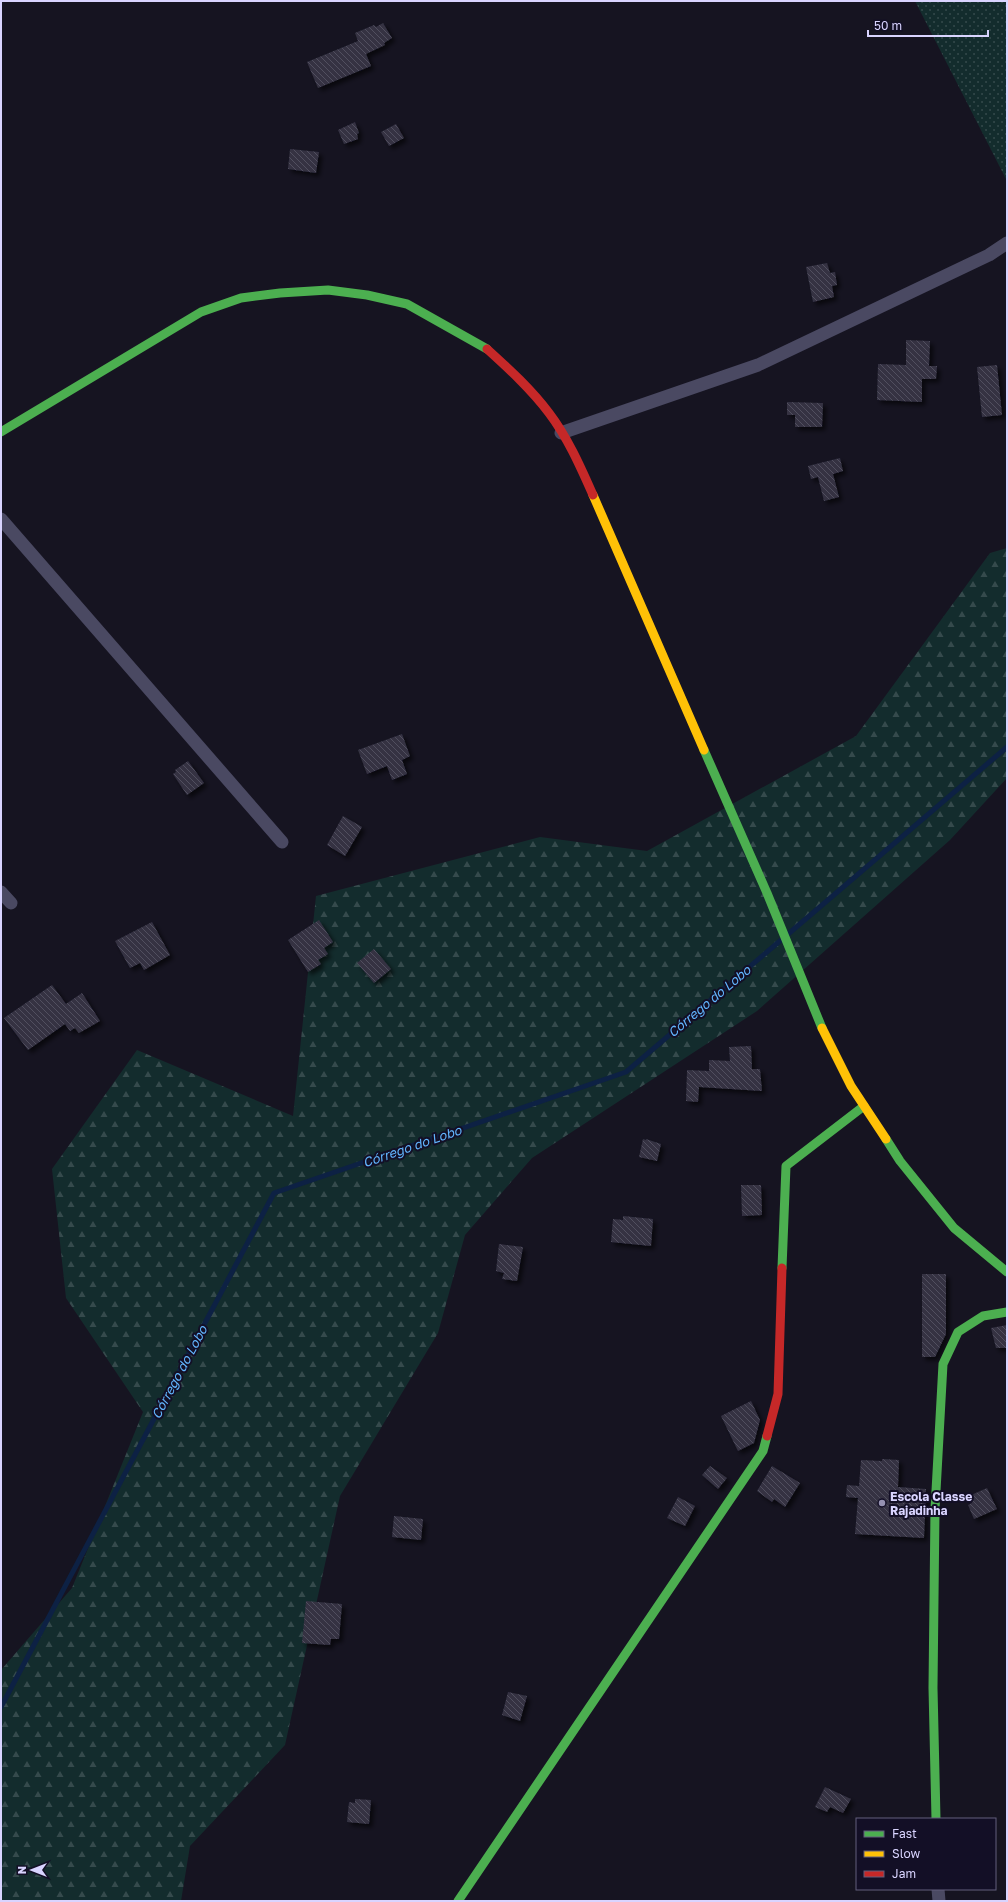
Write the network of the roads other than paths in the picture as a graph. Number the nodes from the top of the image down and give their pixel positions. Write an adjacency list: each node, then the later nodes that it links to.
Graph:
1 (1007, 243): 3 (street)
2 (1, 432): 3 (street)
3 (561, 434): 8 (street)
4 (1, 519): 5 (street)
5 (282, 842)
6 (1, 892): 7 (street)
7 (10, 903)
8 (864, 1106): 9 (street); 13 (street)
9 (1007, 1272)
10 (1007, 1312): 11 (street)
11 (936, 1818)
12 (938, 1890): 14 (street)
13 (458, 1901)
14 (939, 1901)

